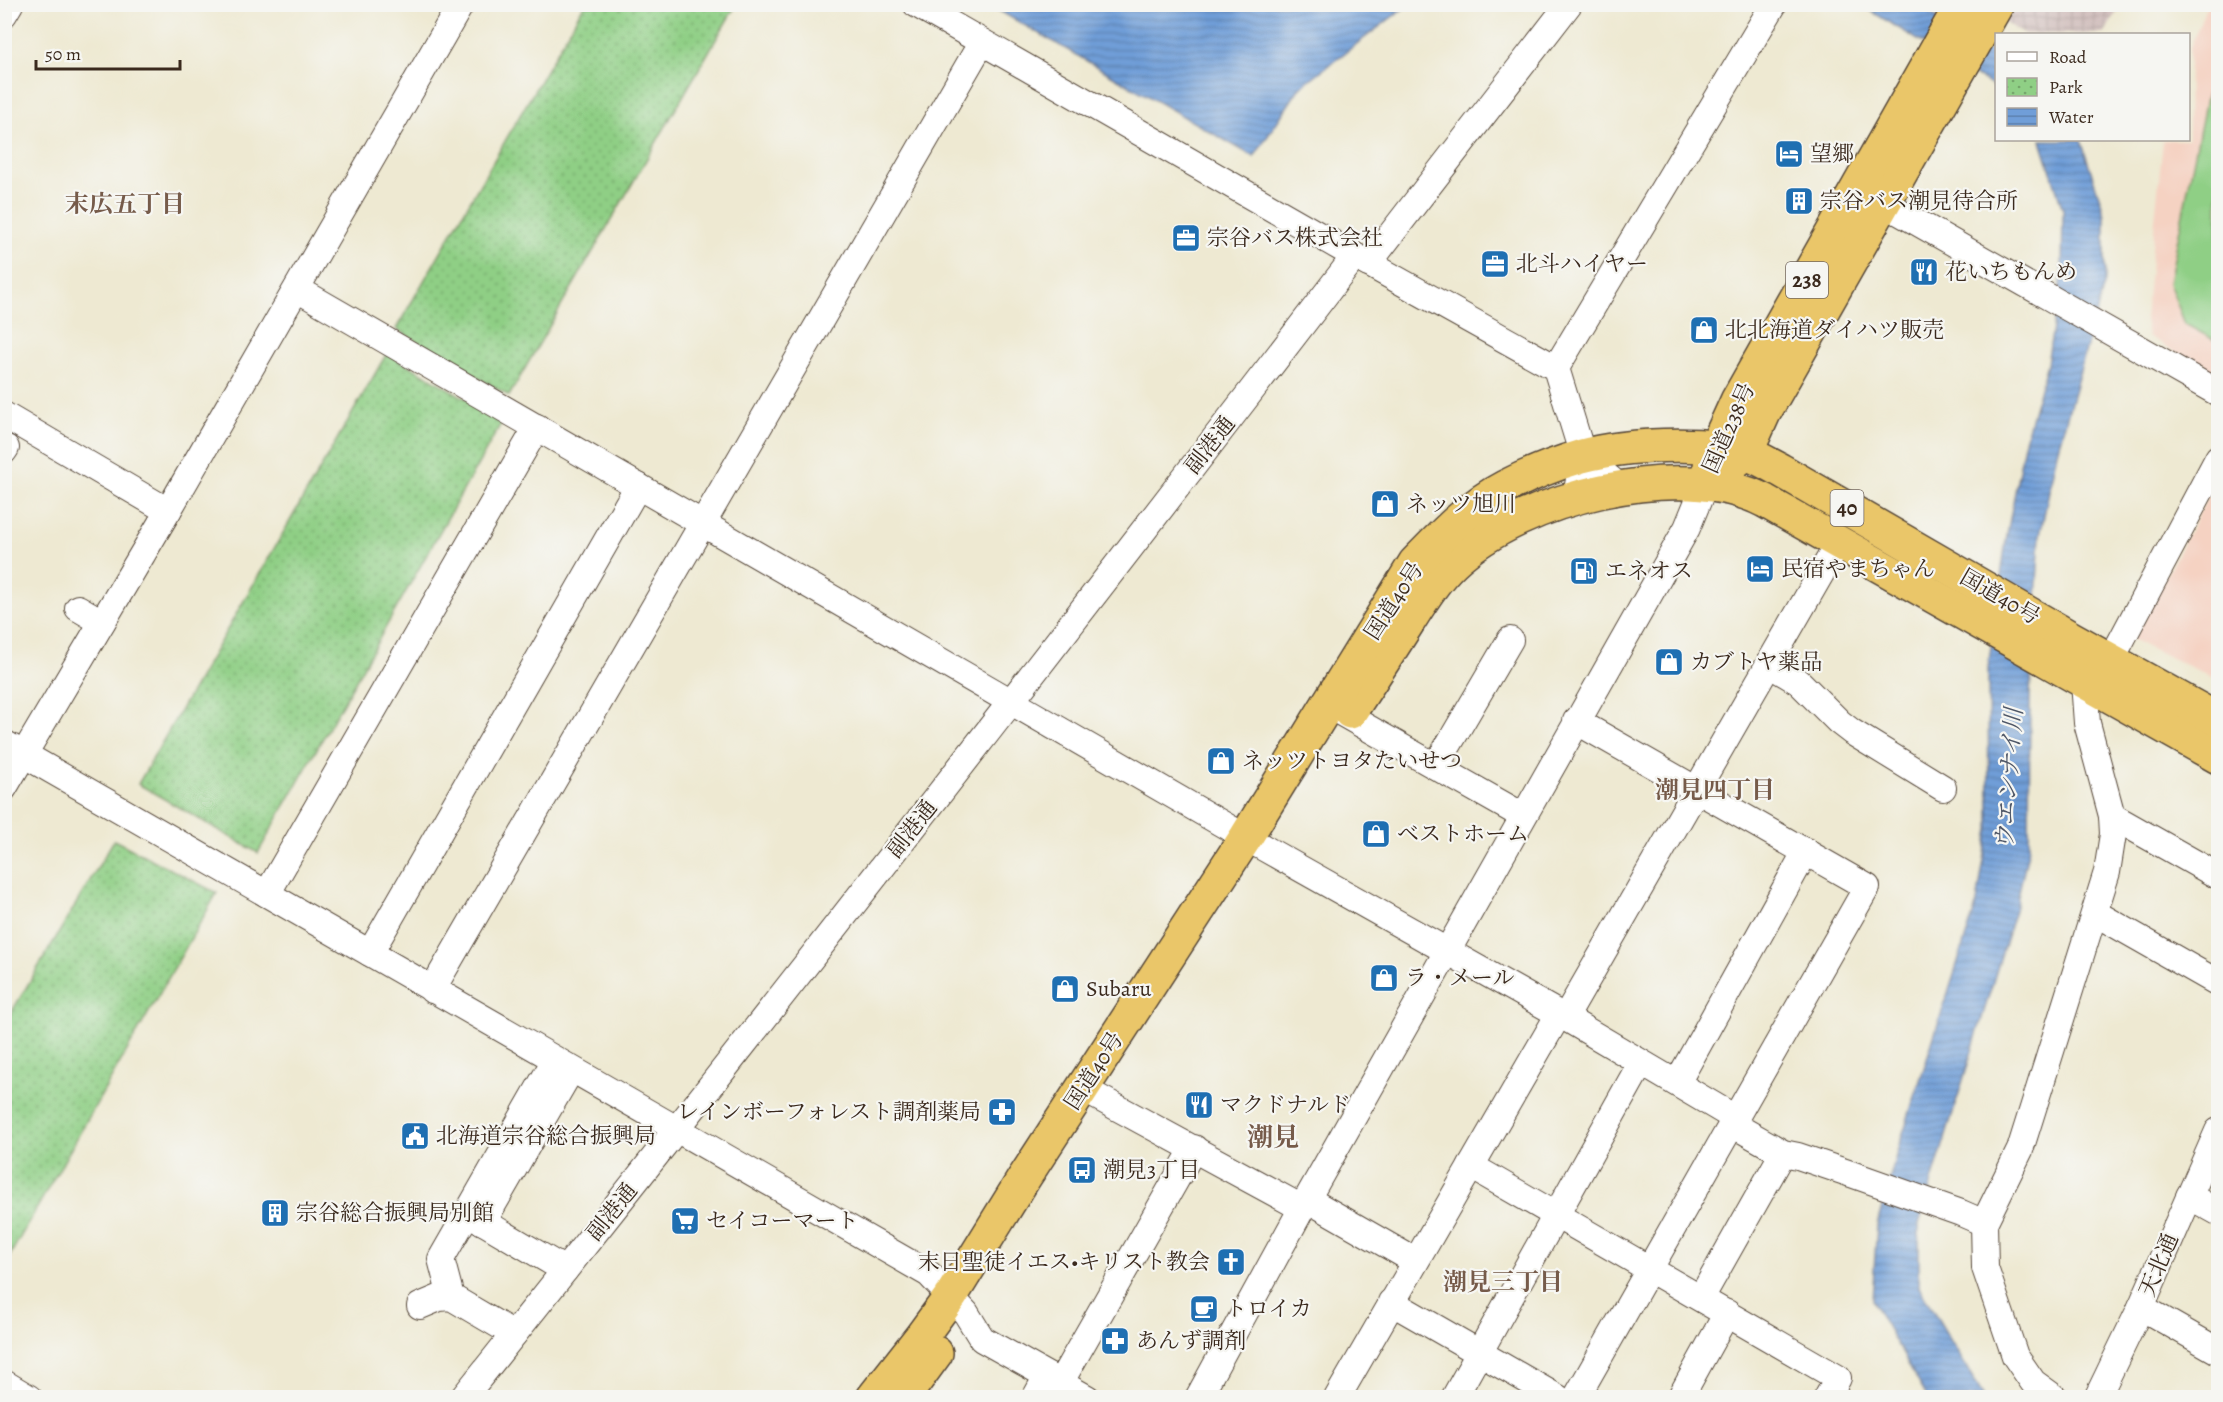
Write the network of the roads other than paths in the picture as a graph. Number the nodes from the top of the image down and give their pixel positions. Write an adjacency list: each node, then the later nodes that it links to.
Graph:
1 (10, 4): 8 (street)
2 (461, 4): 12 (street)
3 (916, 4): 9 (street)
4 (1569, 4): 11 (street, 副港通)
5 (1774, 4): 13 (street)
6 (1962, 4): 10 (highway, 国道238号 / 238)
7 (1996, 6): 10 (highway, 国道238号 / 238)
8 (4, 14)
9 (982, 42): 11 (street); 25 (street)
10 (1872, 197): 14 (street); 17 (highway, 国道238号 / 238)
11 (1362, 260): 13 (street); 33 (street, 副港通)
12 (297, 289): 16 (street); 24 (street)
13 (1556, 368): 18 (street)
14 (2218, 393)
15 (4, 415): 24 (street)
16 (537, 427): 21 (street); 48 (street)
17 (1731, 450): 18 (highway, 国道40号 / 40); 20 (highway, 国道238号 / 238); 30 (highway, 国道40号 / 40)
18 (1583, 456): 22 (street); 23 (street); 34 (highway, 国道40号 / 40)
19 (2218, 458): 30 (street)
20 (1705, 484): 22 (highway, 国道40号 / 40); 26 (highway, 国道40号 / 40); 36 (street)
21 (638, 486): 25 (street); 51 (street)
22 (1622, 489): 23 (highway, 国道40号 / 40)
23 (1576, 497): 34 (highway, 国道40号 / 40)
24 (168, 511): 28 (street)
25 (702, 524): 33 (street); 53 (street)
26 (1838, 544): 31 (street); 32 (highway, 国道40号 / 40)
27 (78, 608): 28 (street)
28 (102, 622): 37 (street)
29 (1510, 640): 39 (street)
30 (2111, 660): 35 (highway, 国道40号 / 40)
31 (1769, 664): 41 (street); 42 (street)
32 (2074, 676): 38 (highway, 国道40号 / 40); 44 (street)
33 (1011, 703): 45 (street); 60 (street, 副港通)
34 (1338, 711): 39 (street); 45 (highway, 国道40号 / 40)
35 (2218, 720)
36 (1576, 721): 42 (street); 43 (street)
37 (14, 749): 40 (street); 48 (street)
38 (2218, 757)
39 (1436, 766): 43 (street)
40 (4, 788)
41 (1943, 788)
42 (1696, 789): 46 (street); 54 (street)
43 (1523, 816): 50 (street)
44 (2112, 816): 47 (street); 49 (street)
45 (1255, 842): 50 (street); 58 (highway, 国道40号 / 40)
46 (1806, 851): 57 (street); 59 (street)
47 (2218, 876)
48 (267, 894): 51 (street)
49 (2095, 913): 52 (street); 70 (street)
50 (1447, 951): 54 (street); 66 (street)
51 (370, 953): 53 (street)
52 (2218, 983)
53 (432, 990): 56 (street)
54 (1562, 1016): 55 (street); 64 (street)
55 (1641, 1063): 57 (street); 68 (street)
56 (563, 1065): 60 (street); 69 (street)
57 (1677, 1083): 59 (street)
58 (1093, 1094): 62 (street); 77 (highway, 国道40号 / 40)
59 (1733, 1121): 63 (street); 72 (street)
60 (677, 1130): 73 (street, 副港通); 77 (street)
61 (2218, 1131): 65 (street, 天北通)
62 (1194, 1148): 66 (street); 85 (street)
63 (1783, 1154): 70 (street); 75 (street)
64 (1471, 1166): 68 (street); 71 (street)
65 (2189, 1196): 67 (street); 79 (street, 天北通)
66 (1305, 1203): 71 (street); 91 (street)
67 (2218, 1212)
68 (1557, 1215): 72 (street); 83 (street)
69 (475, 1217): 73 (street); 74 (street)
70 (1972, 1218): 98 (street)
71 (1415, 1261): 76 (street)
72 (1649, 1269): 75 (street); 95 (street)
73 (565, 1270): 81 (street, 副港通)
74 (451, 1297): 78 (street); 81 (street)
75 (1701, 1298): 80 (street)
76 (1391, 1302): 83 (street); 92 (street)
77 (959, 1304): 85 (street); 88 (highway, 国道40号 / 40); 89 (highway, 国道40号 / 40)
78 (420, 1306)
79 (2141, 1307): 82 (street); 99 (street, 天北通)
80 (1727, 1313): 96 (street); 97 (street)
81 (514, 1334): 87 (street, 副港通)
82 (2218, 1351)
83 (1479, 1352): 93 (street); 94 (street)
84 (4, 1383): 86 (street)
85 (1047, 1385): 90 (street)
86 (29, 1398)
87 (464, 1398)
88 (873, 1398)
89 (903, 1398)
90 (1087, 1398)
91 (1198, 1398)
92 (1337, 1398)
93 (1454, 1398)
94 (1558, 1398)
95 (1576, 1398)
96 (1680, 1398)
97 (1827, 1398)
98 (2055, 1398)
99 (2097, 1398)

